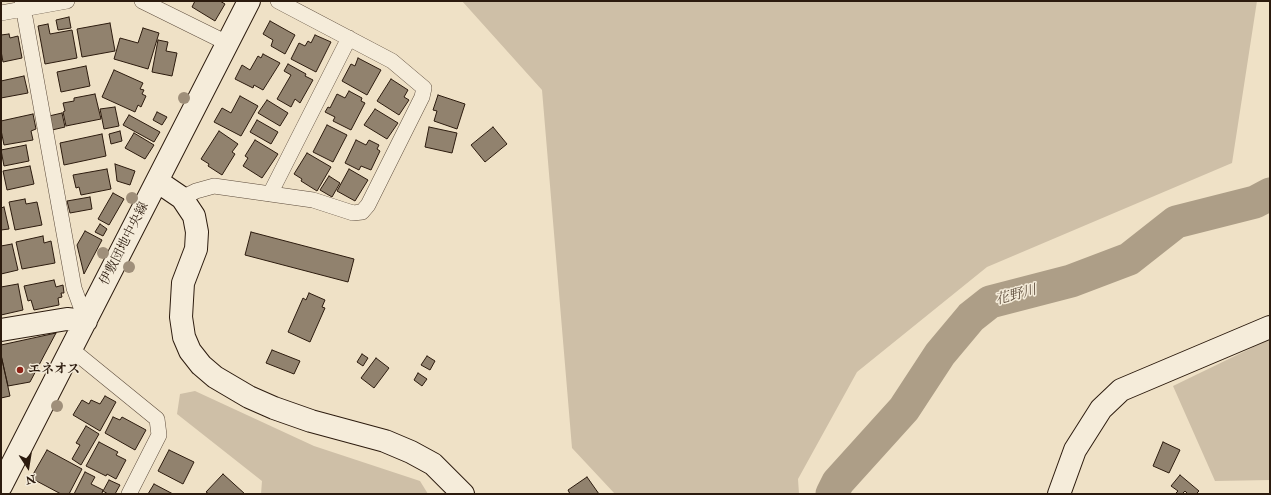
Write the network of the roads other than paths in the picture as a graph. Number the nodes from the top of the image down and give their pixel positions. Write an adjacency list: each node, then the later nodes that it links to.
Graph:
1 (67, 1): 5 (street)
2 (142, 1): 8 (street)
3 (249, 1): 8 (street, 伊敷団地中央線)
4 (278, 1): 7 (street)
5 (23, 5): 6 (street); 12 (street)
6 (1, 13)
7 (349, 38): 10 (street); 10 (street)
8 (227, 43): 9 (street, 伊敷団地中央線)
9 (157, 181): 11 (street); 12 (street, 伊敷団地中央線)
10 (270, 194): 11 (street)
11 (182, 198): 18 (street)
12 (86, 321): 14 (street); 15 (street, 伊敷団地中央線)
13 (1270, 327): 19 (street)
14 (1, 330)
15 (71, 350): 16 (street, 伊敷団地中央線); 17 (street)
16 (1, 486)
17 (129, 494)
18 (463, 494)
19 (1059, 494)

